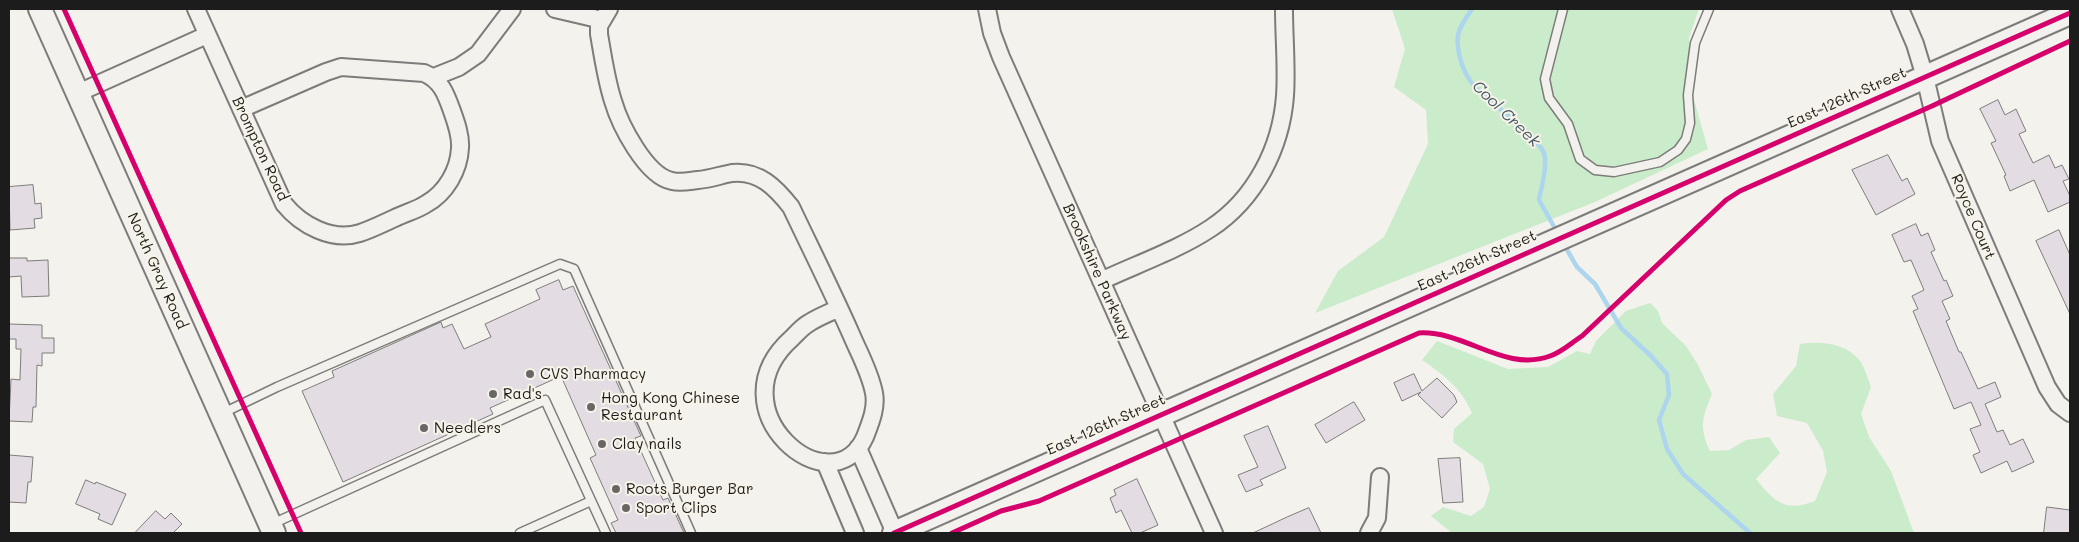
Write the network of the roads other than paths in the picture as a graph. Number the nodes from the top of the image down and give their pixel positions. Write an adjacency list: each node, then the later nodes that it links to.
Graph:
1 (40, 9): 15 (street, North Gray Road)
2 (196, 9): 12 (street, Brompton Road)
3 (512, 9): 13 (street)
4 (555, 9): 11 (street)
5 (987, 9): 17 (street, Brookshire Parkway)
6 (1284, 9): 17 (street)
7 (1563, 9): 8 (lane)
8 (1709, 9)
9 (1900, 9): 14 (street, Royce Court)
10 (2070, 13): 14 (street, East 126th Street)
11 (606, 15): 18 (street)
12 (208, 35): 15 (street); 16 (street, Brompton Road)
13 (434, 77): 16 (street); 16 (street, Brompton Road)
14 (1925, 77): 19 (street, Royce Court); 21 (street, East 126th Street)
15 (78, 93): 20 (street, North Gray Road)
16 (241, 109)
17 (1101, 281): 21 (street, Brookshire Parkway)
18 (839, 308): 22 (street); 23 (street)
19 (2070, 413)
20 (221, 414): 26 (street, North Gray Road); 29 (lane)
21 (1161, 414): 31 (street, East 126th Street); 32 (street, Brookshire Parkway)
22 (858, 448): 23 (street); 31 (street)
23 (825, 462): 30 (street)
24 (1380, 477): 33 (street)
25 (591, 501): 26 (lane); 27 (lane); 28 (lane)
26 (272, 529)
27 (520, 533)
28 (606, 533)
29 (691, 533)
30 (855, 533)
31 (894, 533)
32 (1214, 533)
33 (1369, 533)

